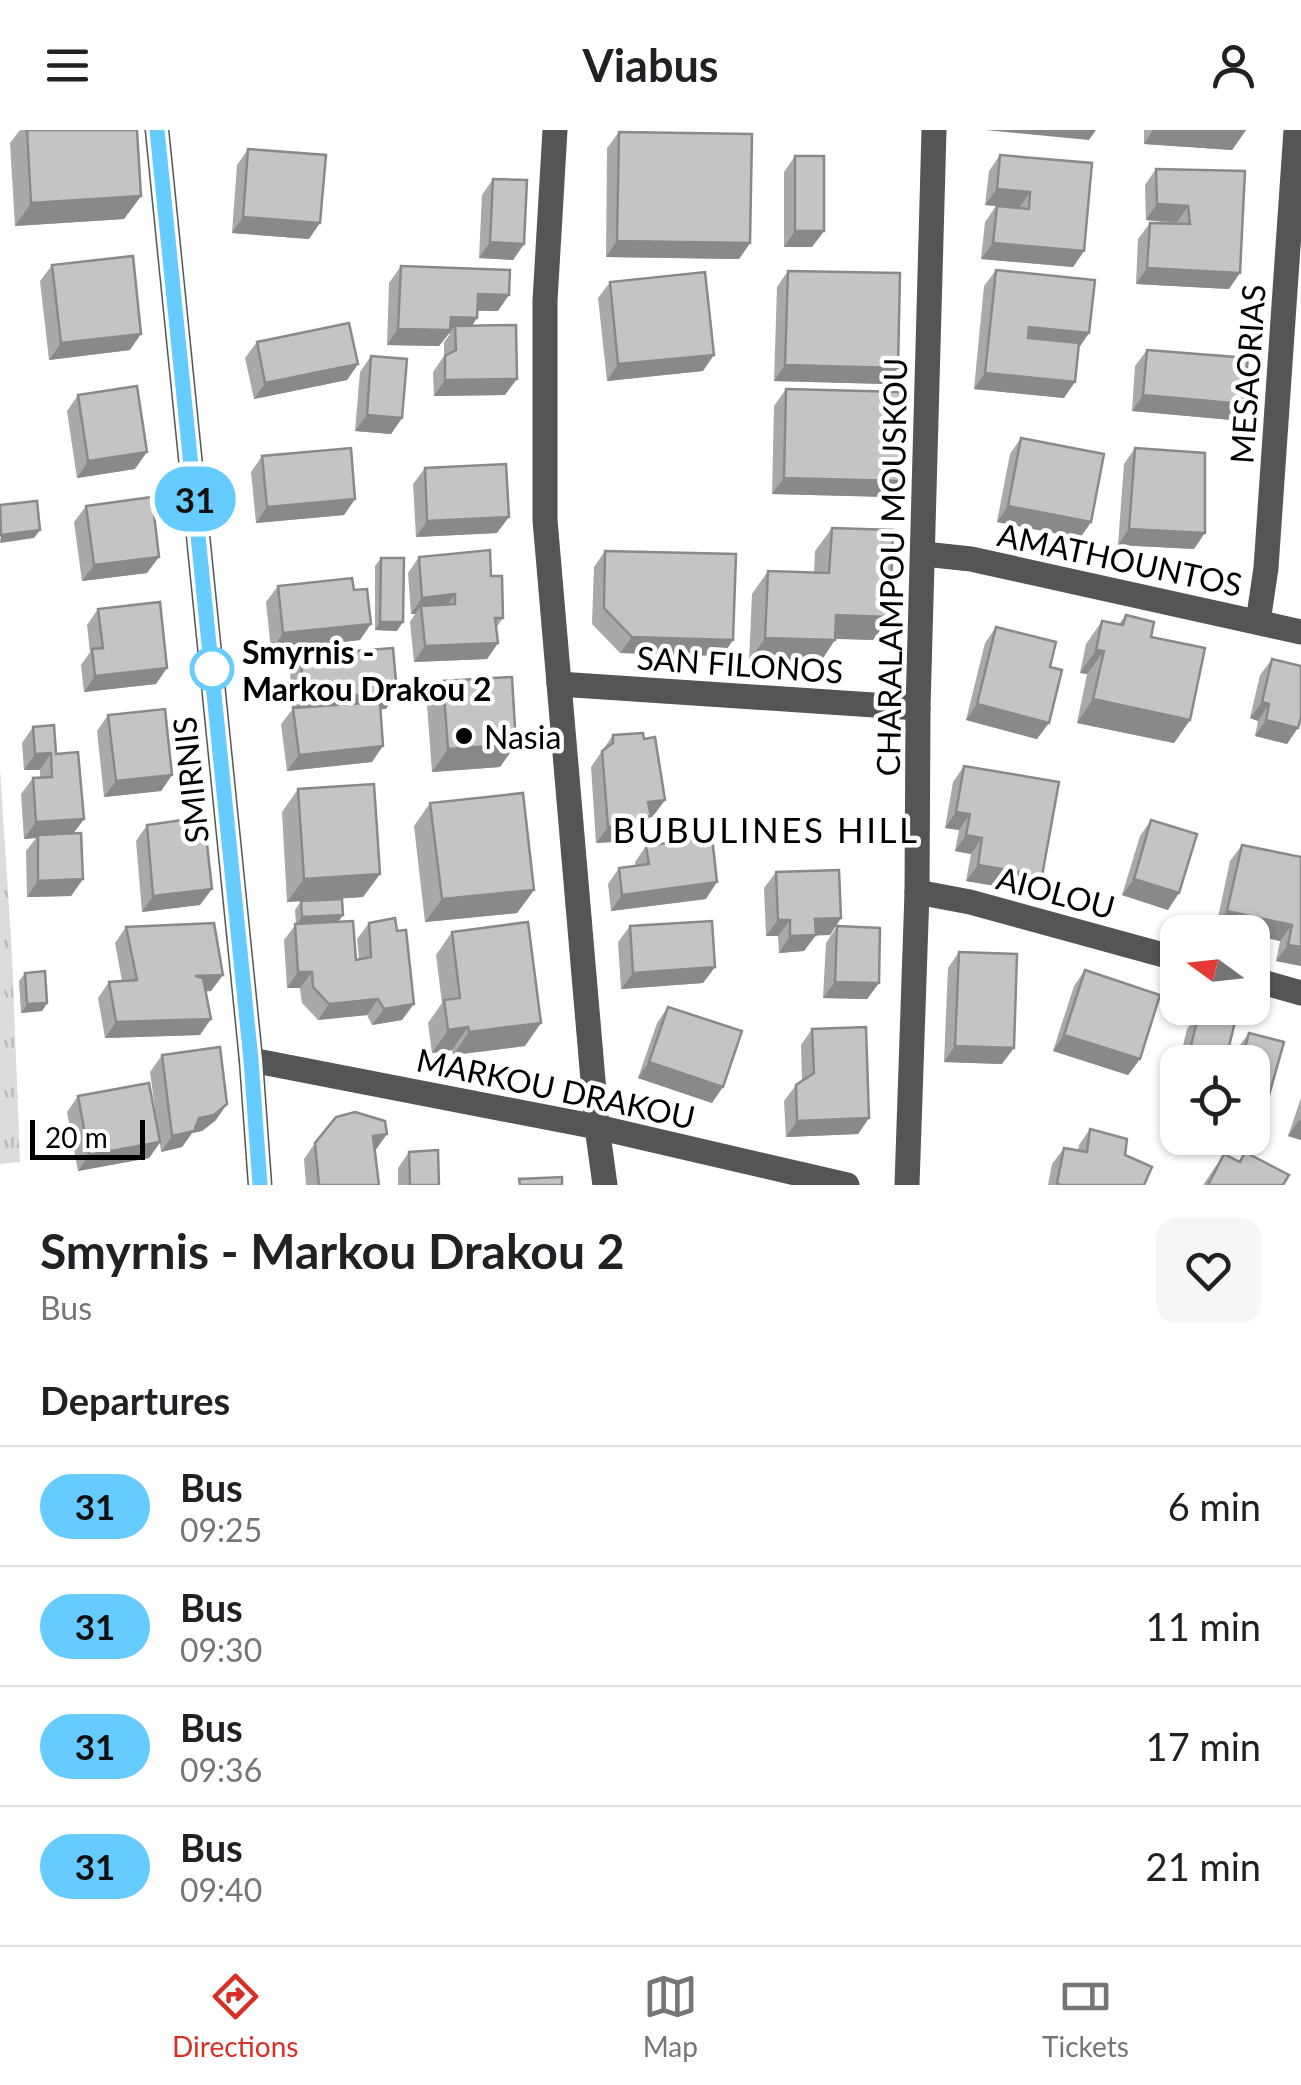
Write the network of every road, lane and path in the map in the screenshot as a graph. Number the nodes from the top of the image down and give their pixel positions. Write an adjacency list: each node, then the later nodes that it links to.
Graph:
1 (158, 130): 14 (street, SMIRNIS)
2 (556, 130): 8 (street)
3 (934, 130): 5 (street, CHARALAMPOU MOUSKOU)
4 (1296, 130): 6 (street, MESAORIAS)
5 (924, 554): 6 (street, AMATHOUNTOS); 9 (street, CHARALAMPOU MOUSKOU)
6 (1258, 622): 7 (street, AMATHOUNTOS)
7 (1301, 632)
8 (558, 684): 9 (street, SAN FILONOS); 15 (street)
9 (918, 708): 10 (street, CHARALAMPOU MOUSKOU)
10 (917, 892): 11 (street, AIOLOU); 19 (street, CHARALAMPOU MOUSKOU)
11 (1160, 954)
12 (1270, 984): 13 (street)
13 (1301, 992)
14 (251, 1060): 15 (street, MARKOU DRAKOU); 16 (street, SMIRNIS)
15 (597, 1127): 17 (street); 18 (street, MARKOU DRAKOU)
16 (260, 1185)
17 (605, 1185)
18 (846, 1185)
19 (907, 1185)

